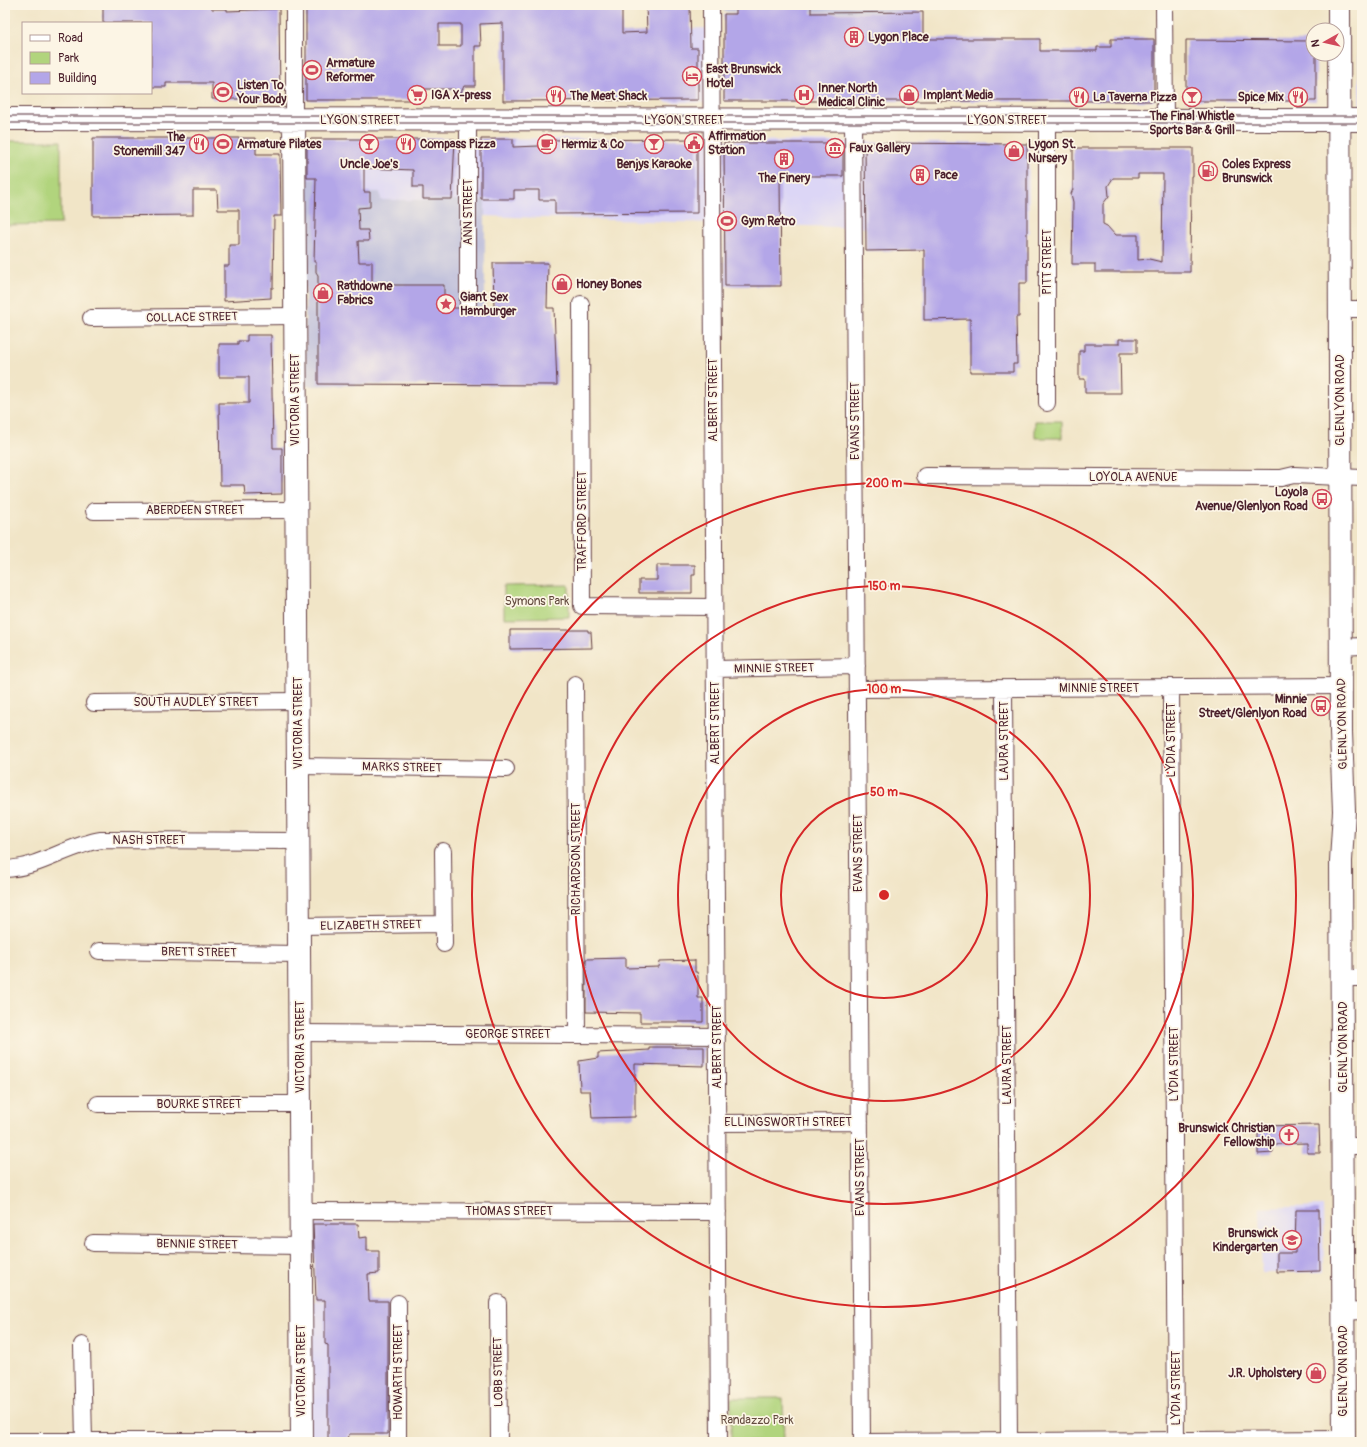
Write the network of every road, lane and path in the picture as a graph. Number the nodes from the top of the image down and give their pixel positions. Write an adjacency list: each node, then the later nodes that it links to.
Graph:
1 (294, 5): 6 (street, VICTORIA STREET)
2 (711, 5): 8 (street, ALBERT STREET)
3 (1164, 5): 11 (street)
4 (1338, 5): 12 (street, GLENLYON ROAD)
5 (5, 120): 6 (street, LYGON STREET)
6 (294, 120): 7 (street, LYGON STREET); 18 (street, VICTORIA STREET)
7 (468, 120): 8 (street, LYGON STREET); 14 (street, ANN STREET)
8 (712, 120): 9 (street, LYGON STREET); 26 (street, ALBERT STREET)
9 (854, 120): 10 (street, LYGON STREET); 28 (street, EVANS STREET)
10 (1047, 120): 11 (street, LYGON STREET); 20 (street, PITT STREET)
11 (1165, 120): 12 (street, LYGON STREET)
12 (1339, 120): 13 (street, LYGON STREET); 16 (street, GLENLYON ROAD)
13 (1362, 120)
14 (468, 304)
15 (582, 304): 26 (street, TRAFFORD STREET)
16 (1340, 309): 17 (street); 22 (street, GLENLYON ROAD)
17 (1362, 309)
18 (294, 316): 19 (street, COLLACE STREET); 24 (street, VICTORIA STREET)
19 (91, 318)
20 (1047, 403)
21 (925, 476): 22 (street, LOYOLA AVENUE)
22 (1340, 476): 23 (street, LOYOLA AVENUE); 27 (street, GLENLYON ROAD)
23 (1362, 478)
24 (296, 510): 25 (street, ABERDEEN STREET); 35 (street, VICTORIA STREET)
25 (94, 511)
26 (714, 607): 29 (street, ALBERT STREET)
27 (1352, 646): 31 (street, GLENLYON ROAD)
28 (857, 666): 29 (street, MINNIE STREET); 33 (street, EVANS STREET)
29 (715, 669): 51 (street, ALBERT STREET)
30 (575, 684): 50 (street, RICHARDSON STREET)
31 (1341, 686): 32 (street, MINNIE STREET); 39 (street, GLENLYON ROAD)
32 (1171, 688): 34 (street, MINNIE STREET); 65 (street, LYDIA STREET)
33 (857, 689): 34 (street, MINNIE STREET); 54 (street, EVANS STREET)
34 (1004, 689): 69 (street, LAURA STREET)
35 (298, 701): 36 (street, SOUTH AUDLEY STREET); 37 (street, VICTORIA STREET)
36 (94, 703)
37 (298, 766): 38 (street, MARKS STREET); 40 (street, VICTORIA STREET)
38 (506, 768)
39 (1353, 810): 48 (street, GLENLYON ROAD)
40 (298, 841): 42 (street, NASH STREET); 44 (street, VICTORIA STREET)
41 (443, 851): 43 (street)
42 (5, 869)
43 (444, 924): 44 (street, ELIZABETH STREET); 45 (street)
44 (299, 926): 47 (street, VICTORIA STREET)
45 (444, 944)
46 (99, 951): 47 (street, BRETT STREET)
47 (299, 954): 49 (street, VICTORIA STREET)
48 (1352, 978): 56 (street, GLENLYON ROAD)
49 (300, 1033): 50 (street, GEORGE STREET); 53 (street, VICTORIA STREET)
50 (577, 1035): 51 (street, GEORGE STREET)
51 (717, 1036): 55 (street, ALBERT STREET)
52 (98, 1104): 53 (street, BOURKE STREET)
53 (300, 1104): 57 (street, VICTORIA STREET)
54 (860, 1122): 55 (street, ELLINGSWORTH STREET); 75 (street, EVANS STREET)
55 (717, 1123): 58 (street, ALBERT STREET)
56 (1353, 1146): 63 (street, GLENLYON ROAD)
57 (300, 1211): 58 (street, THOMAS STREET); 60 (street, VICTORIA STREET)
58 (718, 1212): 74 (street, ALBERT STREET)
59 (93, 1243): 60 (street, BENNIE STREET)
60 (300, 1246): 71 (street, VICTORIA STREET)
61 (398, 1303): 72 (street, HOWARTH STREET)
62 (498, 1303): 73 (street, LOBB STREET)
63 (1353, 1312): 70 (street, GLENLYON ROAD)
64 (82, 1345): 67 (street)
65 (1176, 1440): 69 (street); 70 (street)
66 (5, 1441): 67 (street)
67 (84, 1441): 68 (street)
68 (192, 1441): 71 (street)
69 (1009, 1441): 76 (street)
70 (1344, 1441)
71 (302, 1442)
72 (398, 1442)
73 (499, 1442)
74 (719, 1442)
75 (863, 1442): 76 (street)
76 (923, 1442)

